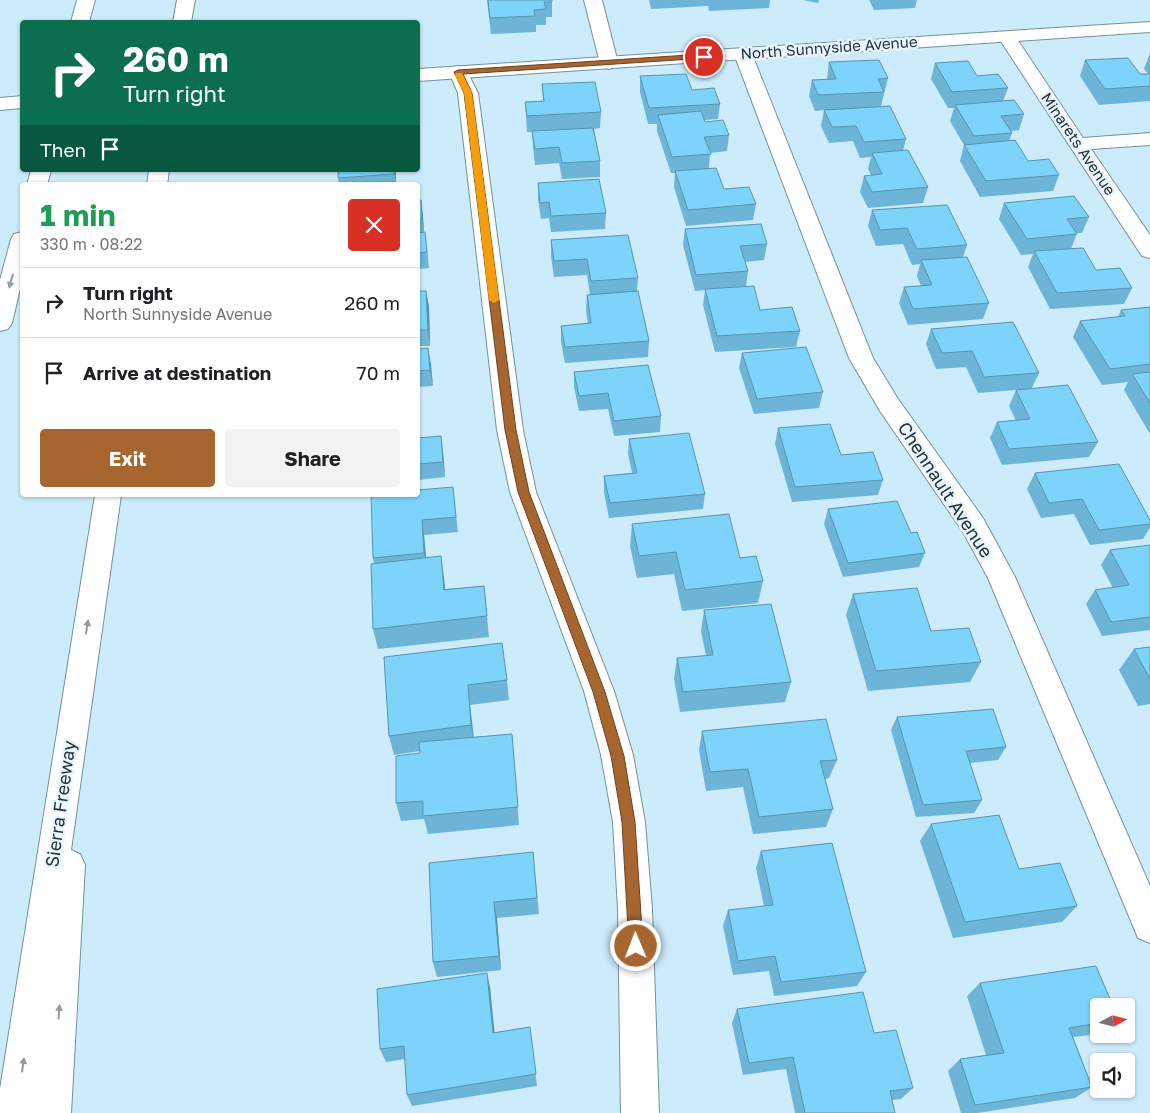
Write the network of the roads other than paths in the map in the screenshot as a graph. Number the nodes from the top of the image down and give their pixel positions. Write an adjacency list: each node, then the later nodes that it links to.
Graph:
1 (86, 0): 4 (main road)
2 (186, 0): 5 (main road)
3 (593, 0): 9 (main road)
4 (81, 20)
5 (182, 20)
6 (1150, 27): 7 (main road, North Sunnyside Avenue)
7 (1007, 37): 8 (main road, North Sunnyside Avenue); 15 (main road, Minarets Avenue)
8 (743, 54): 9 (main road, North Sunnyside Avenue); 21 (main road, Chennault Avenue)
9 (609, 63): 10 (main road, North Sunnyside Avenue)
10 (458, 72): 11 (main road, North Sunnyside Avenue); 24 (main road)
11 (420, 75)
12 (20, 102): 13 (main road)
13 (0, 104)
14 (1150, 139): 15 (main road)
15 (1077, 144): 17 (main road, Minarets Avenue)
16 (20, 246): 18 (main road, one-way to 18)
17 (1150, 251)
18 (0, 323)
19 (108, 497): 20 (main road, Sierra Freeway, one-way to 19)
20 (82, 657): 22 (main road, Sierra Freeway, one-way to 20); 23 (main road, one-way to 20)
21 (1150, 926)
22 (16, 1113)
23 (52, 1113)
24 (640, 1113)

